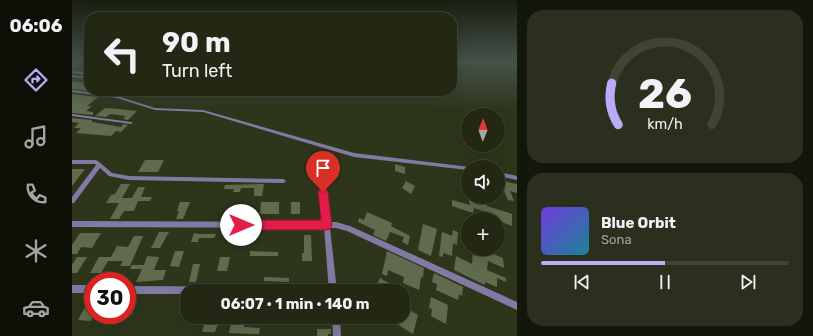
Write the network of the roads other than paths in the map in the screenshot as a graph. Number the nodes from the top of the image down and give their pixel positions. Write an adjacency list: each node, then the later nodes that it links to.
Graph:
1 (72, 91): 2 (street)
2 (84, 93)
3 (110, 96): 8 (street)
4 (72, 115): 5 (street)
5 (131, 123)
6 (72, 162): 7 (street)
7 (99, 164): 11 (street); 13 (street)
8 (461, 167)
9 (505, 175): 10 (street)
10 (517, 178)
11 (283, 180)
12 (323, 192): 15 (street)
13 (72, 201)
14 (72, 224): 15 (street)
15 (326, 225): 16 (street); 21 (street)
16 (330, 284)
17 (72, 289): 18 (street)
18 (84, 289)
19 (136, 290): 20 (street)
20 (180, 290)
21 (517, 306)
22 (337, 324): 23 (street)
23 (338, 336)

